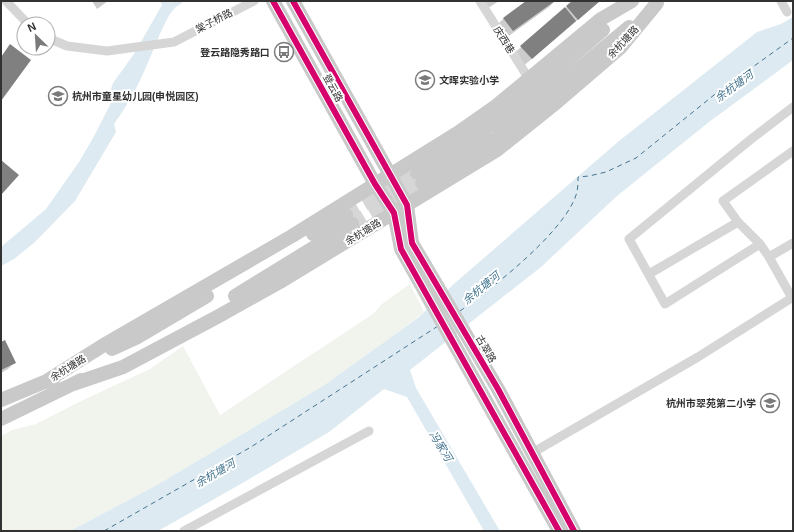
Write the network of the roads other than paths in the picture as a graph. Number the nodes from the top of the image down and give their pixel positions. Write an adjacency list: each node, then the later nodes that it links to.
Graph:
1 (6, 1): 11 (street)
2 (254, 1): 12 (street, 棠子桥路)
3 (273, 1): 17 (main road, 登云路)
4 (293, 1): 16 (main road, 登云路)
5 (480, 1): 13 (street, 庆西巷)
6 (632, 1): 13 (main road, 余杭塘路)
7 (637, 1): 9 (main road, 余杭塘路)
8 (781, 1): 10 (street)
9 (659, 2): 18 (main road, 余杭塘路)
10 (787, 12)
11 (20, 16)
12 (56, 41)
13 (529, 79): 16 (main road, 余杭塘路)
14 (793, 107): 25 (street)
15 (793, 151): 20 (street)
16 (390, 175): 17 (main road, 余杭塘路); 18 (main road, 古翠路)
17 (375, 184): 19 (main road, 古翠路); 27 (main road, 余杭塘路)
18 (407, 205): 19 (main road, 余杭塘路); 23 (main road, 古翠路)
19 (394, 214): 23 (main road, 古翠路); 28 (main road, 余杭塘路)
20 (738, 222): 22 (street); 25 (street)
21 (793, 242): 24 (street)
22 (760, 244): 24 (street); 25 (street)
23 (406, 246): 32 (main road, 古翠路); 34 (main road, 古翠路)
24 (769, 257): 26 (street)
25 (649, 274)
26 (792, 298): 32 (street)
27 (45, 382): 28 (main road, 余杭塘路); 29 (main road, 余杭塘路)
28 (73, 384): 30 (main road, 余杭塘路)
29 (1, 400)
30 (1, 419)
31 (369, 431): 33 (street)
32 (532, 453): 35 (main road, 古翠路)
33 (184, 531)
34 (559, 531)
35 (574, 531)

